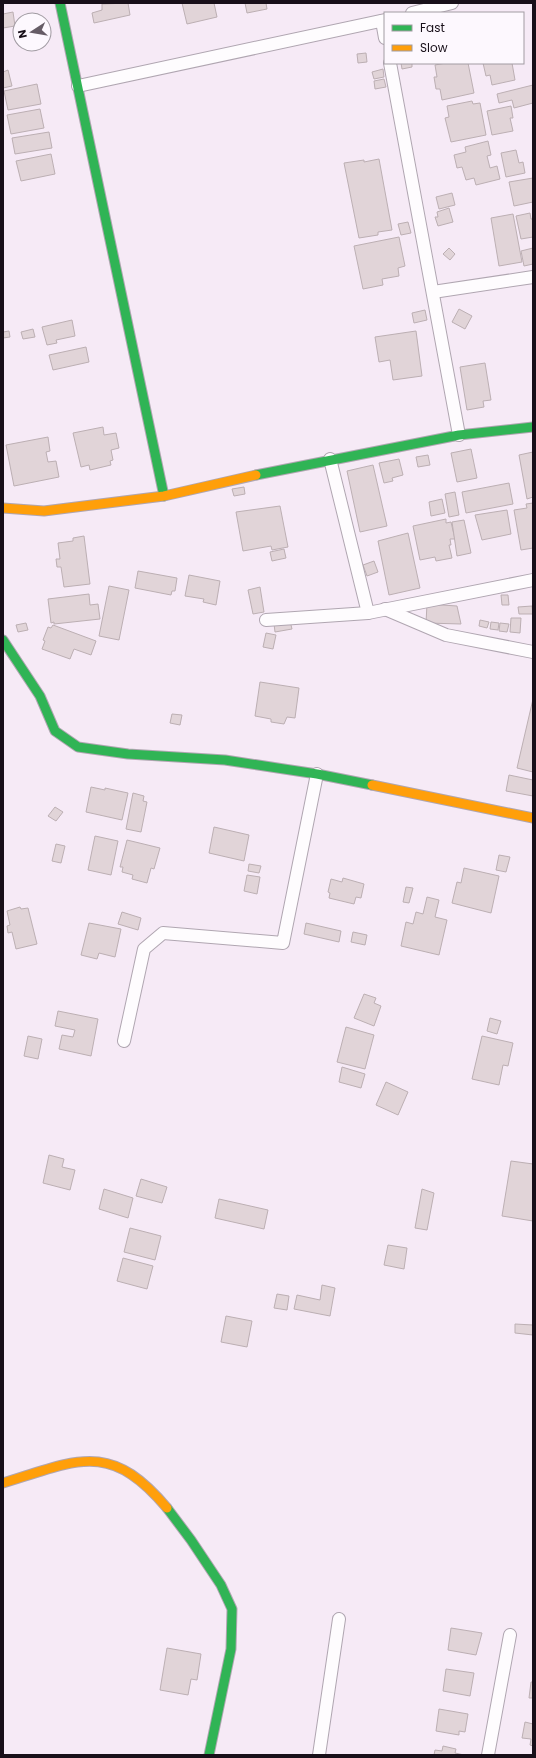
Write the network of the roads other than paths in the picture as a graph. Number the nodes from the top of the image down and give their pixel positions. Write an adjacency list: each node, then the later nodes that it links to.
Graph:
1 (60, 3): 6 (street)
2 (452, 3): 3 (street)
3 (416, 12)
4 (383, 20): 6 (street)
5 (390, 64): 8 (street)
6 (78, 86): 12 (street)
7 (533, 277): 8 (street)
8 (433, 292): 10 (street)
9 (533, 427): 10 (street)
10 (459, 435): 11 (street)
11 (330, 460): 12 (street); 16 (street)
12 (164, 496): 13 (street)
13 (3, 508)
14 (533, 580): 15 (street)
15 (385, 610): 16 (street); 19 (street)
16 (368, 613): 17 (street)
17 (266, 620)
18 (3, 640): 20 (street)
19 (533, 652)
20 (317, 774): 21 (street); 22 (street)
21 (533, 818)
22 (124, 1041)
23 (3, 1483): 26 (street)
24 (339, 1619): 27 (street)
25 (510, 1635): 28 (street)
26 (209, 1755)
27 (320, 1755)
28 (488, 1755)

